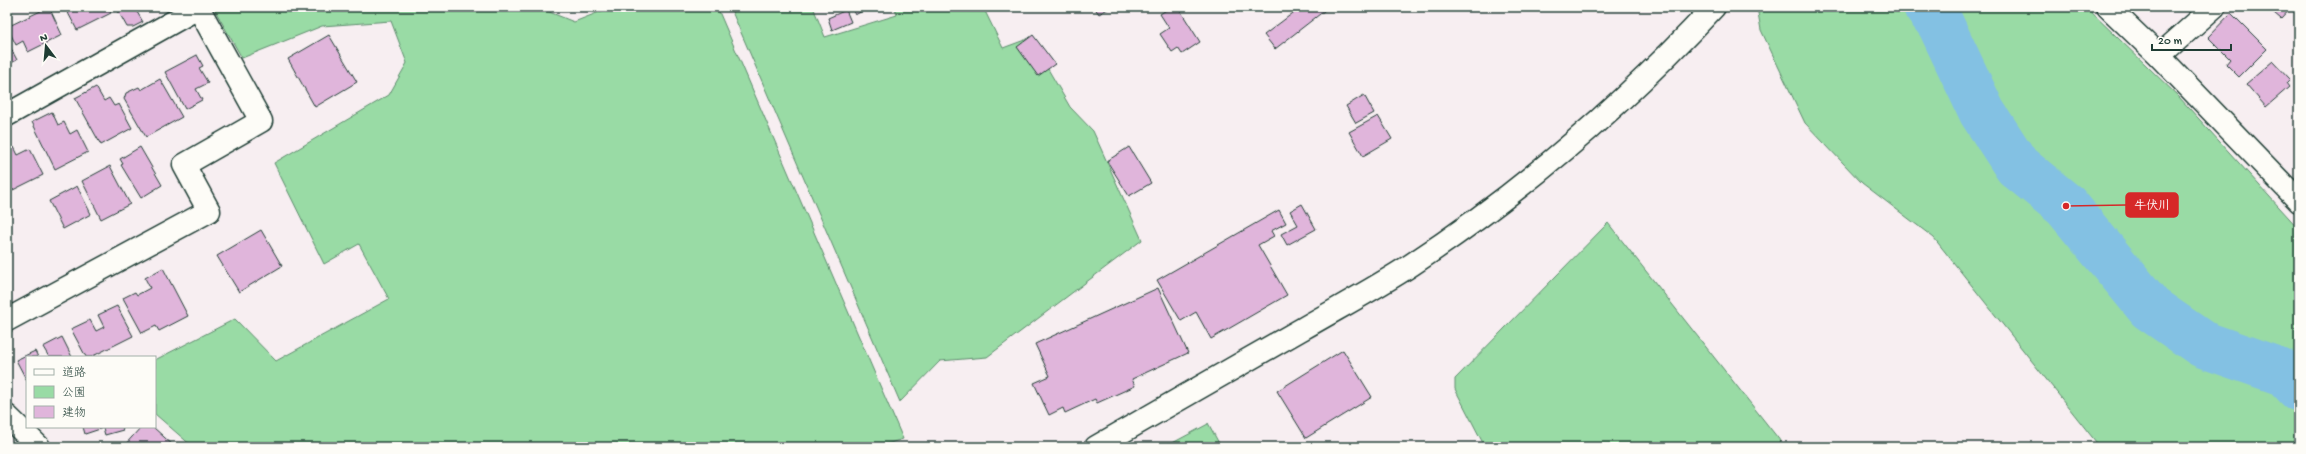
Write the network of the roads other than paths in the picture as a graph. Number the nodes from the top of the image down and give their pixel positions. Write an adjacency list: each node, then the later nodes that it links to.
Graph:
1 (1714, 7): 11 (street)
2 (2108, 7): 5 (street)
3 (2214, 7): 5 (street)
4 (198, 8): 6 (street); 8 (street)
5 (2159, 56): 7 (street)
6 (7, 115)
7 (2299, 201)
8 (7, 320)
9 (7, 416): 10 (street)
10 (38, 447)
11 (1096, 447)

